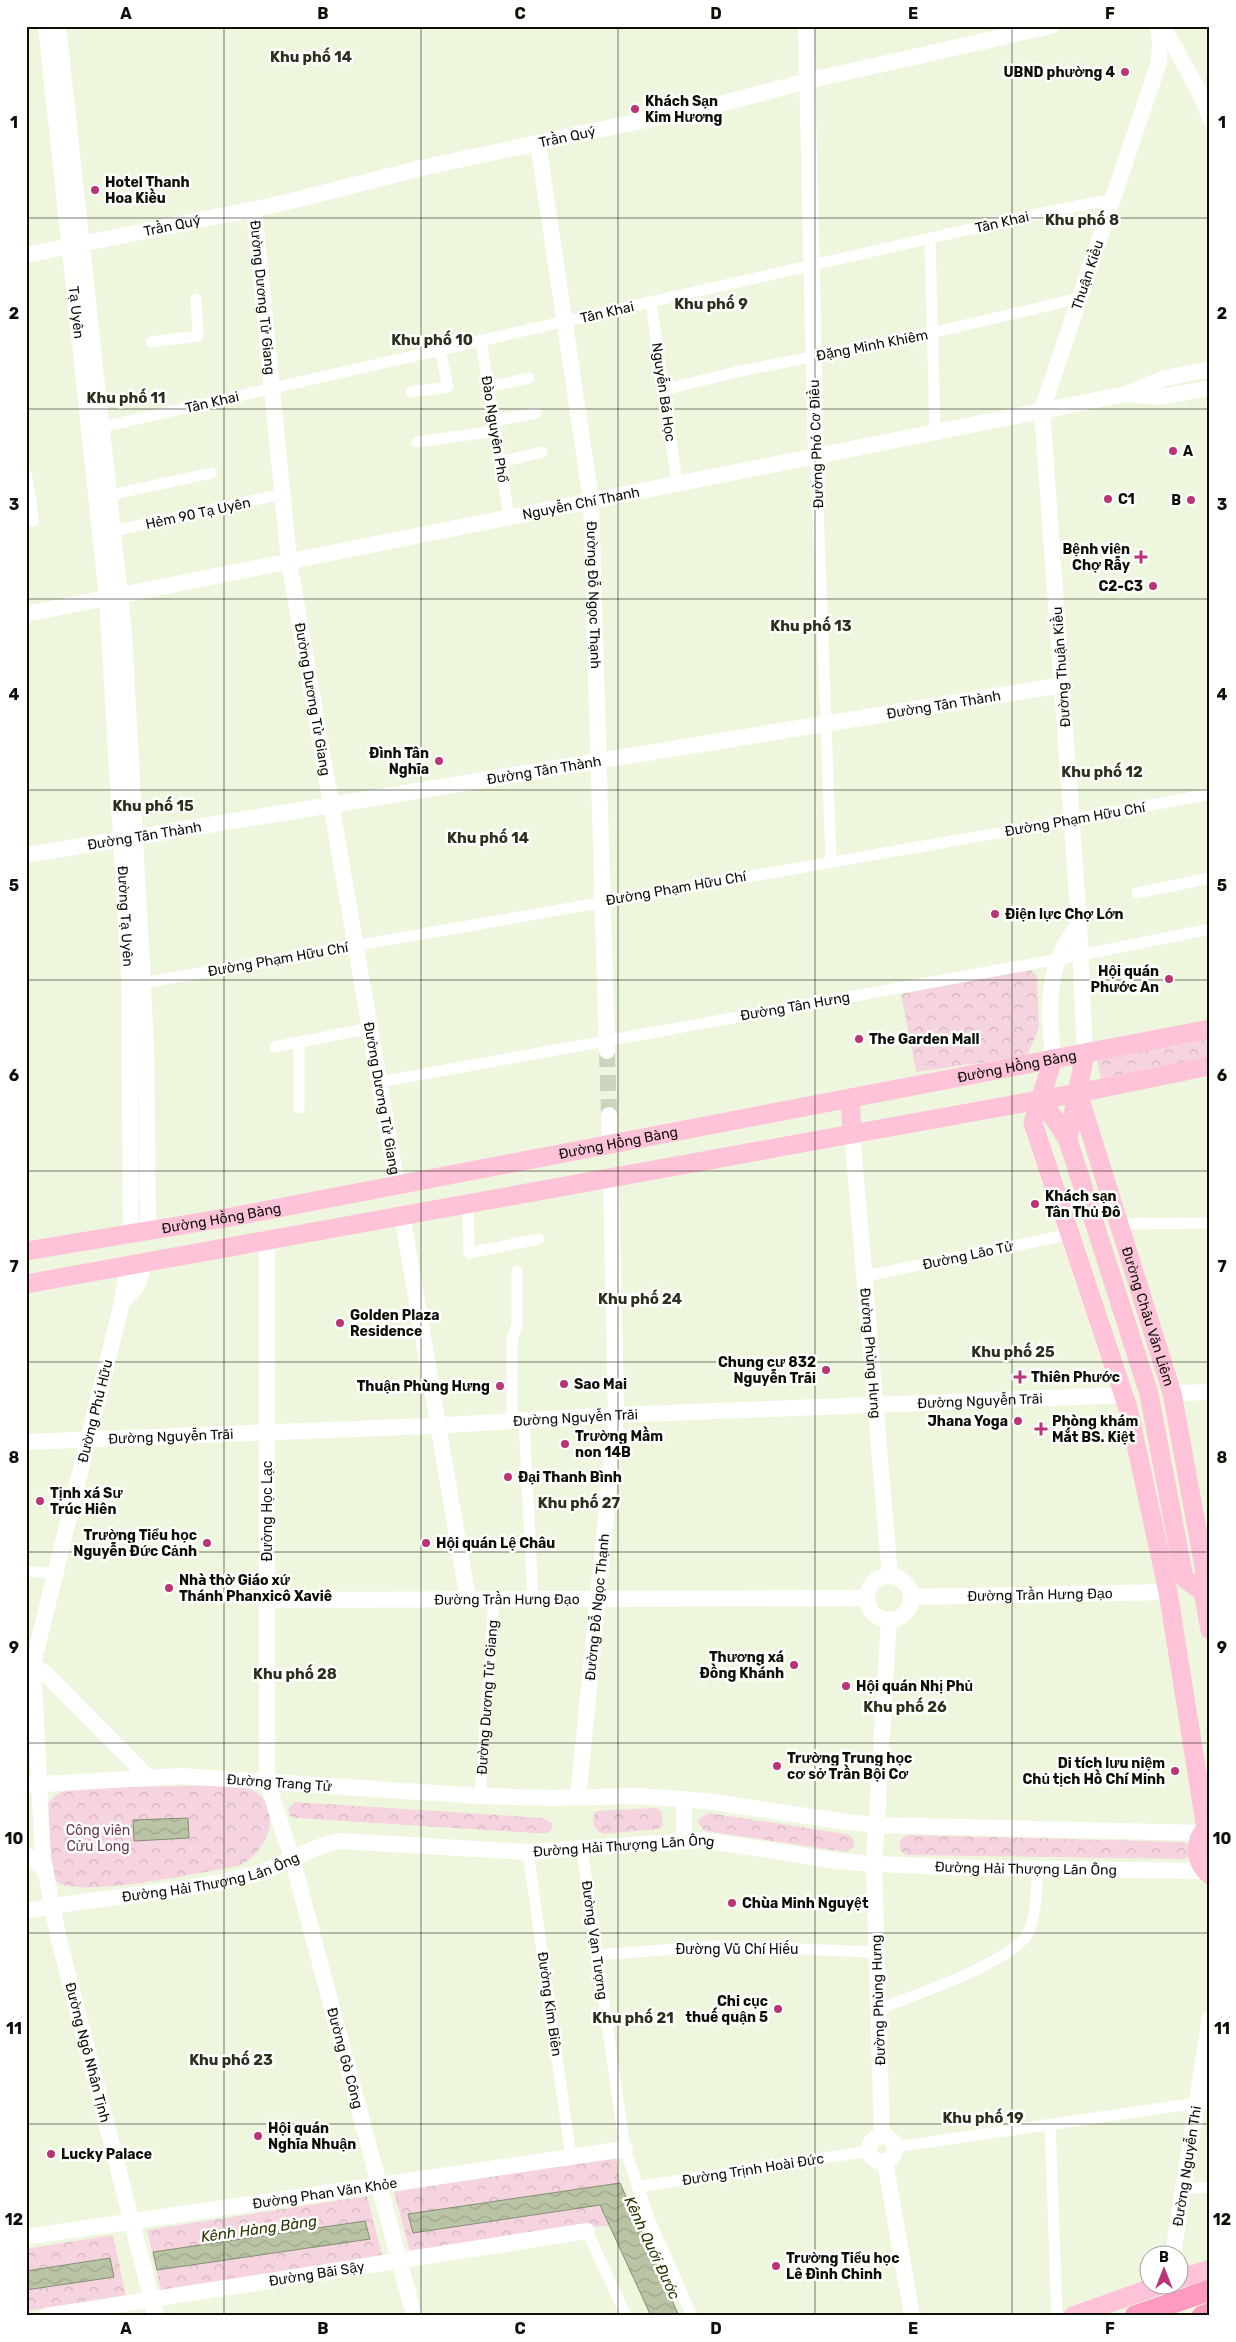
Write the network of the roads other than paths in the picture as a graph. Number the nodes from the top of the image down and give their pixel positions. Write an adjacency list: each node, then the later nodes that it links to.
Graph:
1 (46, 26): 13 (street, Tạ Uyên)
2 (58, 26): 13 (street, Tạ Uyên)
3 (806, 26): 7 (street, Đường Phó Cơ Điều)
4 (1051, 26): 7 (street, Trần Quý)
5 (1158, 26): 10 (street, Thuận Kiều)
6 (1163, 26): 8 (street)
7 (807, 81): 9 (street, Trần Quý); 15 (street, Đường Phó Cơ Điều)
8 (1210, 119)
9 (538, 143): 11 (street, Trần Quý); 19 (street, Đường Đỗ Ngọc Thạnh)
10 (1113, 199): 12 (street, Tân Khai); 16 (street, Thuận Kiều)
11 (254, 209): 13 (street, Trần Quý); 28 (street, Đường Dương Tử Giang)
12 (930, 238): 15 (street, Tân Khai); 20 (street)
13 (76, 245): 14 (street, Trần Quý); 36 (street, Tạ Uyên)
14 (26, 255)
15 (811, 266): 18 (street, Tân Khai); 24 (street, Đường Phó Cơ Điều)
16 (1080, 298): 20 (street, Đặng Minh Khiêm); 33 (street, Thuận Kiều)
17 (196, 299): 22 (street)
18 (651, 302): 19 (street, Tân Khai); 30 (street, Nguyễn Bá Học)
19 (564, 322): 21 (street, Tân Khai); 48 (street, Đường Đỗ Ngọc Thạnh)
20 (931, 333): 24 (street, Đặng Minh Khiêm); 37 (street)
21 (481, 341): 23 (street, Tân Khai); 27 (street, Đào Nguyên Phổ)
22 (151, 342)
23 (440, 350): 28 (street, Tân Khai); 31 (street)
24 (814, 356): 30 (street, Đặng Minh Khiêm); 40 (street, Đường Phó Cơ Điều)
25 (1210, 369): 32 (street)
26 (528, 378): 27 (street)
27 (488, 387): 35 (street, Đào Nguyên Phổ)
28 (272, 388): 36 (street, Tân Khai); 45 (street, Đường Dương Tử Giang)
29 (1210, 388): 32 (street)
30 (664, 390): 44 (street, Nguyễn Bá Học)
31 (411, 392)
32 (1126, 394): 33 (street, Nguyễn Chí Thanh)
33 (1042, 410): 37 (street, Nguyễn Chí Thanh); 55 (street, Đường Thuận Kiều)
34 (536, 413): 35 (street)
35 (495, 426): 38 (street); 41 (street, Đào Nguyên Phổ)
36 (96, 428): 46 (street, Tạ Uyên); 53 (street, Tạ Uyên)
37 (935, 432): 40 (street, Nguyễn Chí Thanh)
38 (417, 442)
39 (542, 452): 41 (street)
40 (816, 455): 44 (street, Nguyễn Chí Thanh); 56 (street, Đường Phó Cơ Điều)
41 (500, 462): 49 (street, Đào Nguyên Phổ)
42 (211, 473): 46 (street)
43 (26, 474): 47 (street)
44 (677, 483): 48 (street, Nguyễn Chí Thanh)
45 (282, 494): 51 (street, Hẻm 90 Tạ Uyên); 52 (street, Đường Dương Tử Giang)
46 (110, 495): 51 (street, Tạ Uyên)
47 (28, 500): 50 (street)
48 (591, 500): 49 (street, Nguyễn Chí Thanh); 57 (street, Đường Đỗ Ngọc Thạnh)
49 (509, 516): 52 (street, Nguyễn Chí Thanh)
50 (33, 521)
51 (114, 531): 53 (street, Tạ Uyên)
52 (289, 561): 53 (street, Nguyễn Chí Thanh); 59 (street, Đường Dương Tử Giang)
53 (114, 596): 54 (street, Nguyễn Chí Thanh); 61 (street, Đường Tạ Uyên)
54 (26, 614)
55 (1062, 685): 56 (street, Đường Tân Thành); 60 (street, Đường Thuận Kiều)
56 (826, 724): 57 (street, Đường Tân Thành); 63 (street, Đường Phó Cơ Điều)
57 (599, 761): 59 (street, Đường Tân Thành); 66 (street, Đường Đỗ Ngọc Thạnh)
58 (1210, 794): 60 (street, Đường Phạm Hữu Chí)
59 (331, 806): 61 (street, Đường Tân Thành); 69 (street, Đường Dương Tử Giang)
60 (1072, 820): 63 (street, Đường Phạm Hữu Chí); 67 (street, Đường Thuận Kiều)
61 (127, 839): 62 (street, Đường Tân Thành); 72 (street, Đường Tạ Uyên)
62 (26, 855)
63 (830, 861): 66 (street, Đường Phạm Hữu Chí)
64 (1210, 878): 65 (street)
65 (1138, 893)
66 (603, 902): 69 (street, Đường Phạm Hữu Chí); 76 (street, Đường Đỗ Ngọc Thạnh)
67 (1079, 924): 70 (street, Đường Thuận Kiều); 71 (street)
68 (1210, 929): 70 (street, Đường Tân Hưng)
69 (355, 945): 72 (street, Đường Phạm Hữu Chí); 73 (street, Đường Dương Tử Giang)
70 (1081, 955): 71 (street, Đường Tân Hưng); 78 (street, Đường Thuận Kiều)
71 (1057, 959): 76 (street, Đường Tân Hưng); 79 (street)
72 (136, 984): 98 (street, Đường Tạ Uyên)
73 (370, 1028): 75 (street); 81 (street, Đường Dương Tử Giang)
74 (1210, 1029): 78 (main road, Đường Hồng Bàng)
75 (299, 1042): 77 (street); 85 (street)
76 (607, 1046): 81 (street, Đường Tân Hưng)
77 (275, 1047)
78 (1085, 1054): 79 (main road, Đường Hồng Bàng); 82 (main road)
79 (1053, 1060): 83 (main road); 84 (main road, Đường Hồng Bàng)
80 (1210, 1066): 82 (main road, Đường Hồng Bàng)
81 (379, 1082): 91 (street, Đường Dương Tử Giang)
82 (1078, 1093): 83 (main road, Đường Hồng Bàng); 88 (main road); 96 (main road, Đường Châu Văn Liêm)
83 (1041, 1098): 87 (main road, Đường Hồng Bàng); 88 (main road, Đường Châu Văn Liêm); 99 (main road)
84 (850, 1099): 87 (main road); 89 (main road, Đường Hồng Bàng)
85 (299, 1108)
86 (609, 1115): 89 (street)
87 (852, 1132): 90 (main road, Đường Hồng Bàng); 105 (street, Đường Phùng Hưng)
88 (1068, 1140): 97 (main road, Đường Châu Văn Liêm)
89 (610, 1145): 90 (main road); 91 (main road, Đường Hồng Bàng)
90 (611, 1176): 92 (main road, Đường Hồng Bàng); 112 (street, Đường Đỗ Ngọc Thạnh)
91 (397, 1185): 93 (main road, Đường Hồng Bàng); 94 (main road)
92 (468, 1203): 94 (main road, Đường Hồng Bàng); 100 (street)
93 (267, 1210): 98 (main road, Đường Hồng Bàng); 101 (main road)
94 (402, 1215): 101 (main road, Đường Hồng Bàng); 114 (street)
95 (1210, 1223): 96 (street)
96 (1119, 1224): 97 (main road); 108 (main road, Đường Châu Văn Liêm)
97 (1097, 1229): 99 (main road); 109 (main road, Đường Châu Văn Liêm)
98 (140, 1233): 102 (main road, Đường Hồng Bàng); 103 (main road)
99 (1071, 1234): 105 (street, Đường Lão Tử); 110 (main road)
100 (539, 1239)
101 (267, 1240): 103 (main road, Đường Hồng Bàng); 115 (street, Đường Học Lạc)
102 (26, 1251)
103 (137, 1263): 106 (main road, Đường Hồng Bàng); 116 (street, Đường Phú Hữu)
104 (517, 1271): 113 (street)
105 (866, 1276): 111 (street, Đường Phùng Hưng)
106 (26, 1284)
107 (1210, 1392): 108 (street)
108 (1172, 1393): 109 (main road); 123 (main road, Đường Châu Văn Liêm)
109 (1149, 1394): 110 (main road); 121 (main road, Đường Châu Văn Liêm)
110 (1125, 1395): 111 (street, Đường Nguyễn Trãi); 122 (main road)
111 (877, 1405): 112 (street, Đường Nguyễn Trãi); 120 (street, Đường Phùng Hưng)
112 (616, 1415): 113 (street, Đường Nguyễn Trãi); 129 (street, Đường Đỗ Ngọc Thạnh)
113 (518, 1420): 114 (street, Đường Nguyễn Trãi); 128 (street)
114 (439, 1425): 115 (street, Đường Nguyễn Trãi); 126 (street)
115 (267, 1433): 116 (street, Đường Nguyễn Trãi); 130 (street, Đường Học Lạc)
116 (88, 1440): 117 (street, Đường Nguyễn Trãi); 119 (street, Đường Phú Hữu)
117 (26, 1442)
118 (26, 1572): 119 (street)
119 (55, 1574): 133 (street, Đường Phú Hữu)
120 (890, 1576): 124 (street); 125 (street)
121 (1184, 1578): 122 (main road); 123 (main road)
122 (1168, 1592): 123 (main road); 124 (street, Đường Trần Hưng Đạo); 141 (main road)
123 (1206, 1592): 132 (main road, Đường Châu Văn Liêm)
124 (912, 1597): 131 (street)
125 (867, 1598): 129 (street, Đường Trần Hưng Đạo); 131 (street)
126 (468, 1599): 127 (street, Đường Trần Hưng Đạo); 130 (street, Đường Trần Hưng Đạo)
127 (494, 1599): 128 (street, Đường Trần Hưng Đạo); 137 (street, Đường Dương Tử Giang)
128 (533, 1599): 129 (street, Đường Trần Hưng Đạo)
129 (597, 1599): 138 (street, Đường Đỗ Ngọc Thạnh)
130 (267, 1600): 135 (street, Đường Học Lạc)
131 (889, 1620): 140 (street)
132 (1210, 1630)
133 (30, 1664): 134 (street); 136 (street, Đường Phú Hữu)
134 (148, 1777): 135 (street, Đường Trang Tử); 136 (street, Đường Trang Tử)
135 (267, 1782): 137 (street, Đường Trang Tử); 146 (street, Đường Gò Công)
136 (33, 1784): 149 (street, Đường Ngô Nhân Tịnh)
137 (480, 1796): 138 (street, Đường Trang Tử)
138 (578, 1798): 139 (street)
139 (684, 1800): 140 (street); 142 (street)
140 (876, 1825): 141 (street); 147 (street, Đường Phùng Hưng)
141 (1206, 1829): 150 (main road)
142 (684, 1840): 143 (street, Đường Hải Thượng Lãn Ông); 147 (street, Đường Hải Thượng Lãn Ông)
143 (582, 1849): 144 (street, Đường Hải Thượng Lãn Ông); 154 (street, Đường Vạn Tượng)
144 (528, 1852): 146 (street, Đường Hải Thượng Lãn Ông); 163 (street, Đường Kim Biên)
145 (26, 1855): 149 (street)
146 (292, 1858): 151 (street, Đường Hải Thượng Lãn Ông); 165 (street, Đường Gò Công)
147 (874, 1864): 148 (street, Đường Hải Thượng Lãn Ông); 153 (street, Đường Phùng Hưng)
148 (1038, 1868): 150 (street, Đường Hải Thượng Lãn Ông); 155 (street)
149 (44, 1869): 151 (street, Đường Ngô Nhân Tịnh)
150 (1207, 1873)
151 (50, 1906): 152 (street, Đường Hải Thượng Lãn Ông); 169 (street, Đường Ngô Nhân Tịnh)
152 (26, 1911)
153 (877, 1952): 154 (street, Đường Vũ Chí Hiếu); 155 (street, Đường Phùng Hưng)
154 (597, 1955): 161 (street, Đường Vạn Tượng)
155 (878, 2009): 159 (street, Đường Phùng Hưng)
156 (1210, 2018): 157 (street, Đường Nguyễn Thi)
157 (1203, 2103): 158 (street); 168 (street, Đường Nguyễn Thi)
158 (1050, 2124): 160 (street); 186 (street)
159 (882, 2136): 160 (street); 162 (street)
160 (895, 2147): 164 (street)
161 (625, 2149): 163 (street, Đường Phan Văn Khỏe); 166 (street, Đường Vạn Tượng)
162 (869, 2150): 164 (street); 166 (street, Đường Trịnh Hoài Đức)
163 (571, 2157): 165 (street, Đường Phan Văn Khỏe)
164 (885, 2162): 185 (street)
165 (379, 2185): 169 (street, Đường Phan Văn Khỏe); 173 (street, Đường Gò Công)
166 (638, 2187): 184 (street, Đường Vạn Tượng)
167 (1210, 2187): 168 (street)
168 (1183, 2189): 172 (street, Đường Nguyễn Thi)
169 (132, 2222): 171 (street, Đường Phan Văn Khỏe); 178 (street, Đường Ngô Nhân Tịnh)
170 (588, 2231): 173 (street, Đường Bãi Sậy); 183 (street)
171 (26, 2237)
172 (1175, 2244)
173 (399, 2260): 178 (street, Đường Bãi Sậy); 182 (street, Đường Gò Công)
174 (1210, 2269): 175 (main road)
175 (1188, 2276)
176 (1210, 2290): 188 (highway)
177 (1138, 2293): 187 (main road)
178 (152, 2299): 180 (street, Đường Bãi Sậy); 181 (street, Đường Ngô Nhân Tịnh)
179 (1210, 2313): 189 (highway)
180 (46, 2316)
181 (156, 2316)
182 (414, 2316)
183 (626, 2316)
184 (692, 2316)
185 (912, 2316)
186 (1057, 2316)
187 (1074, 2316)
188 (1135, 2316)
189 (1202, 2316)

